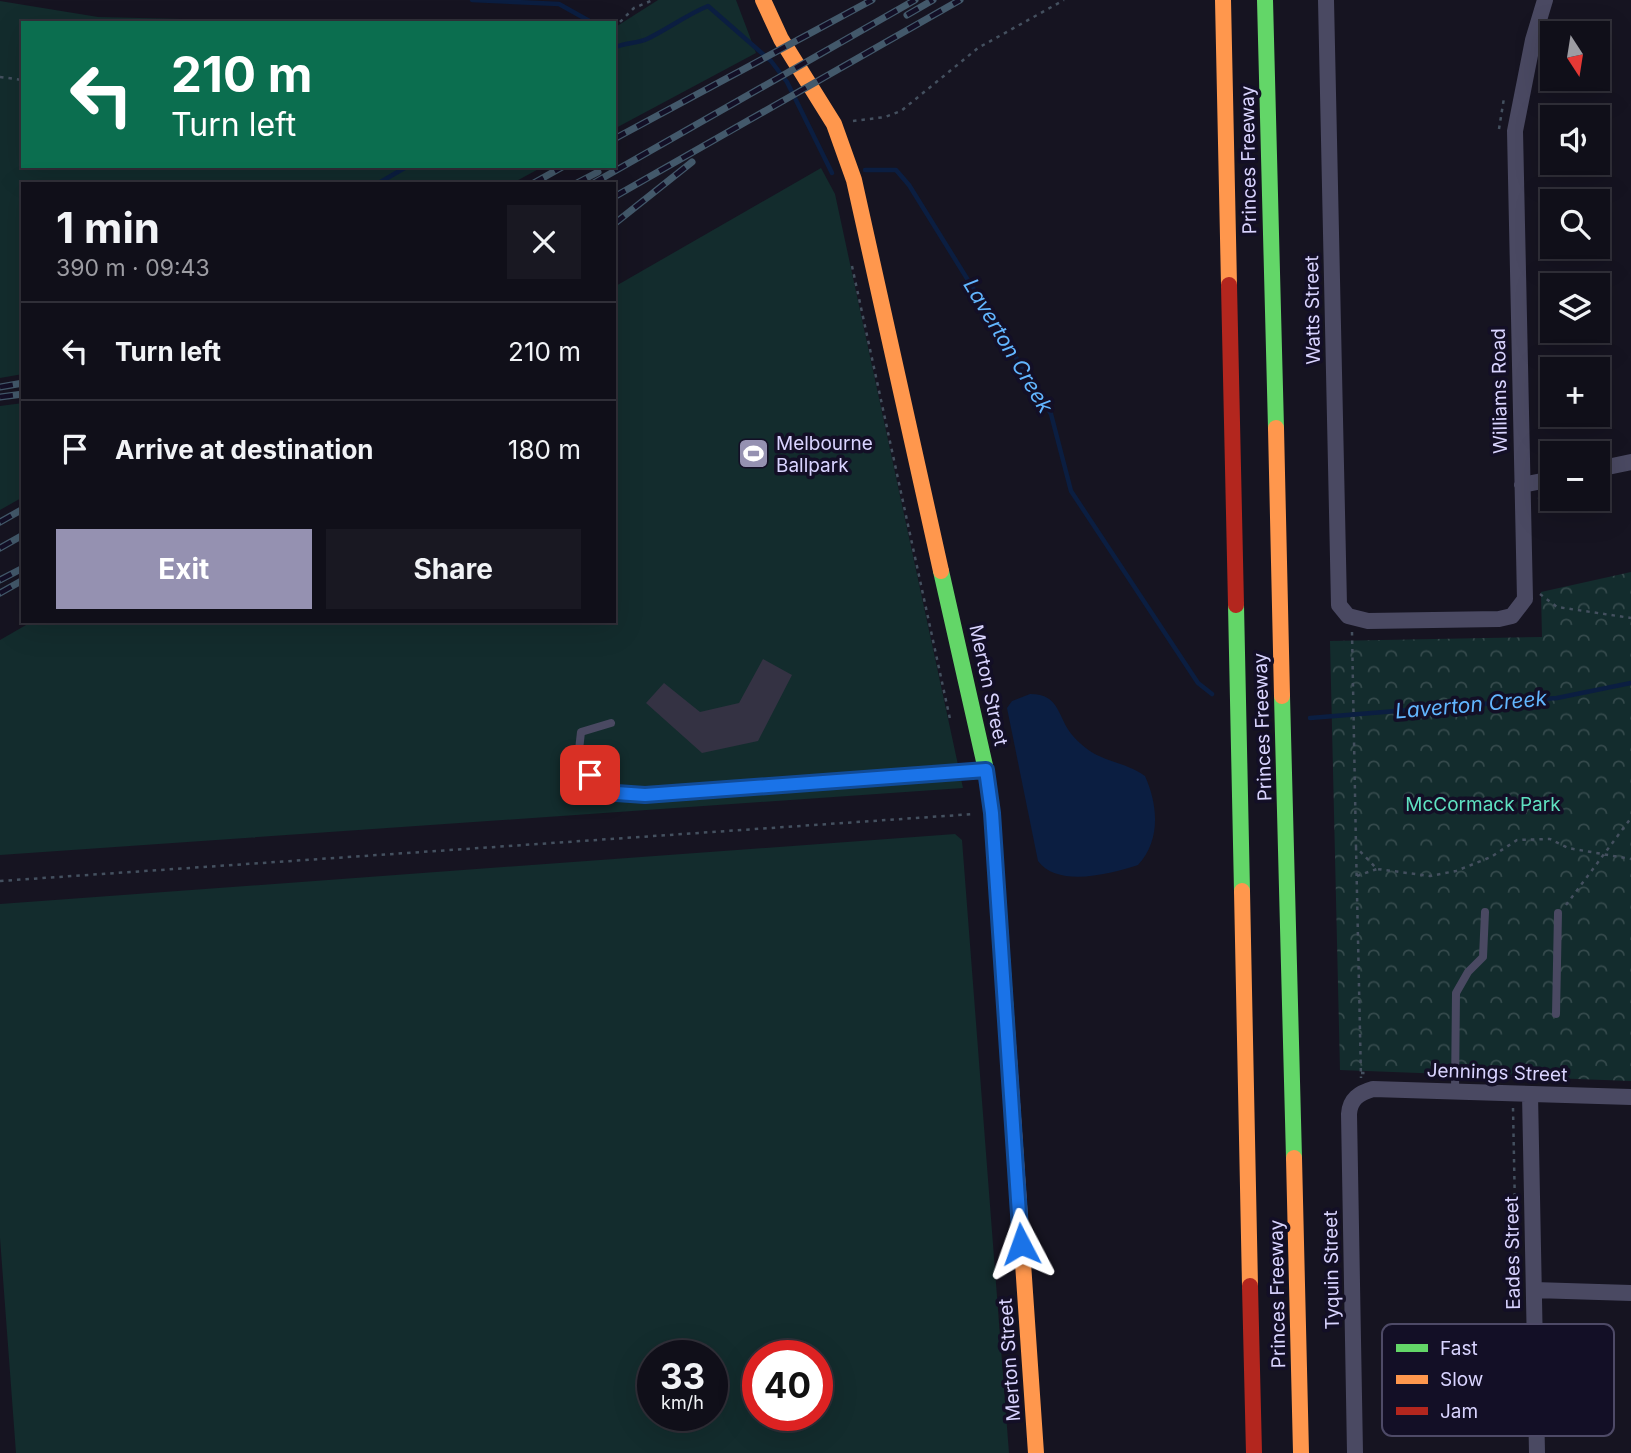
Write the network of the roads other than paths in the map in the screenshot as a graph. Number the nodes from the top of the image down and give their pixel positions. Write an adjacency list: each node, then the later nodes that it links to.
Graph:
1 (763, 0): 11 (main road, Merton Street)
2 (1223, 0): 23 (main road, Princes Freeway)
3 (1265, 0): 24 (main road, Princes Freeway)
4 (1326, 0): 9 (street, Watts Street)
5 (1545, 0): 8 (street, Williams Road)
6 (1631, 462): 7 (street)
7 (1610, 466)
8 (1537, 483): 9 (street, Williams Road)
9 (1350, 624)
10 (611, 723): 11 (lane)
11 (986, 770): 22 (main road, Merton Street)
12 (1485, 912): 16 (lane)
13 (1558, 913): 14 (lane)
14 (1556, 1014)
15 (1362, 1092): 16 (street, Jennings Street); 25 (street, Tyquin Street)
16 (1455, 1093): 18 (street, Jennings Street)
17 (1631, 1097): 18 (street, Jennings Street)
18 (1530, 1101): 19 (street, Eades Street)
19 (1534, 1290): 20 (street); 21 (street, Eades Street)
20 (1631, 1293)
21 (1535, 1324)
22 (1037, 1453)
23 (1254, 1453)
24 (1301, 1453)
25 (1355, 1453)

